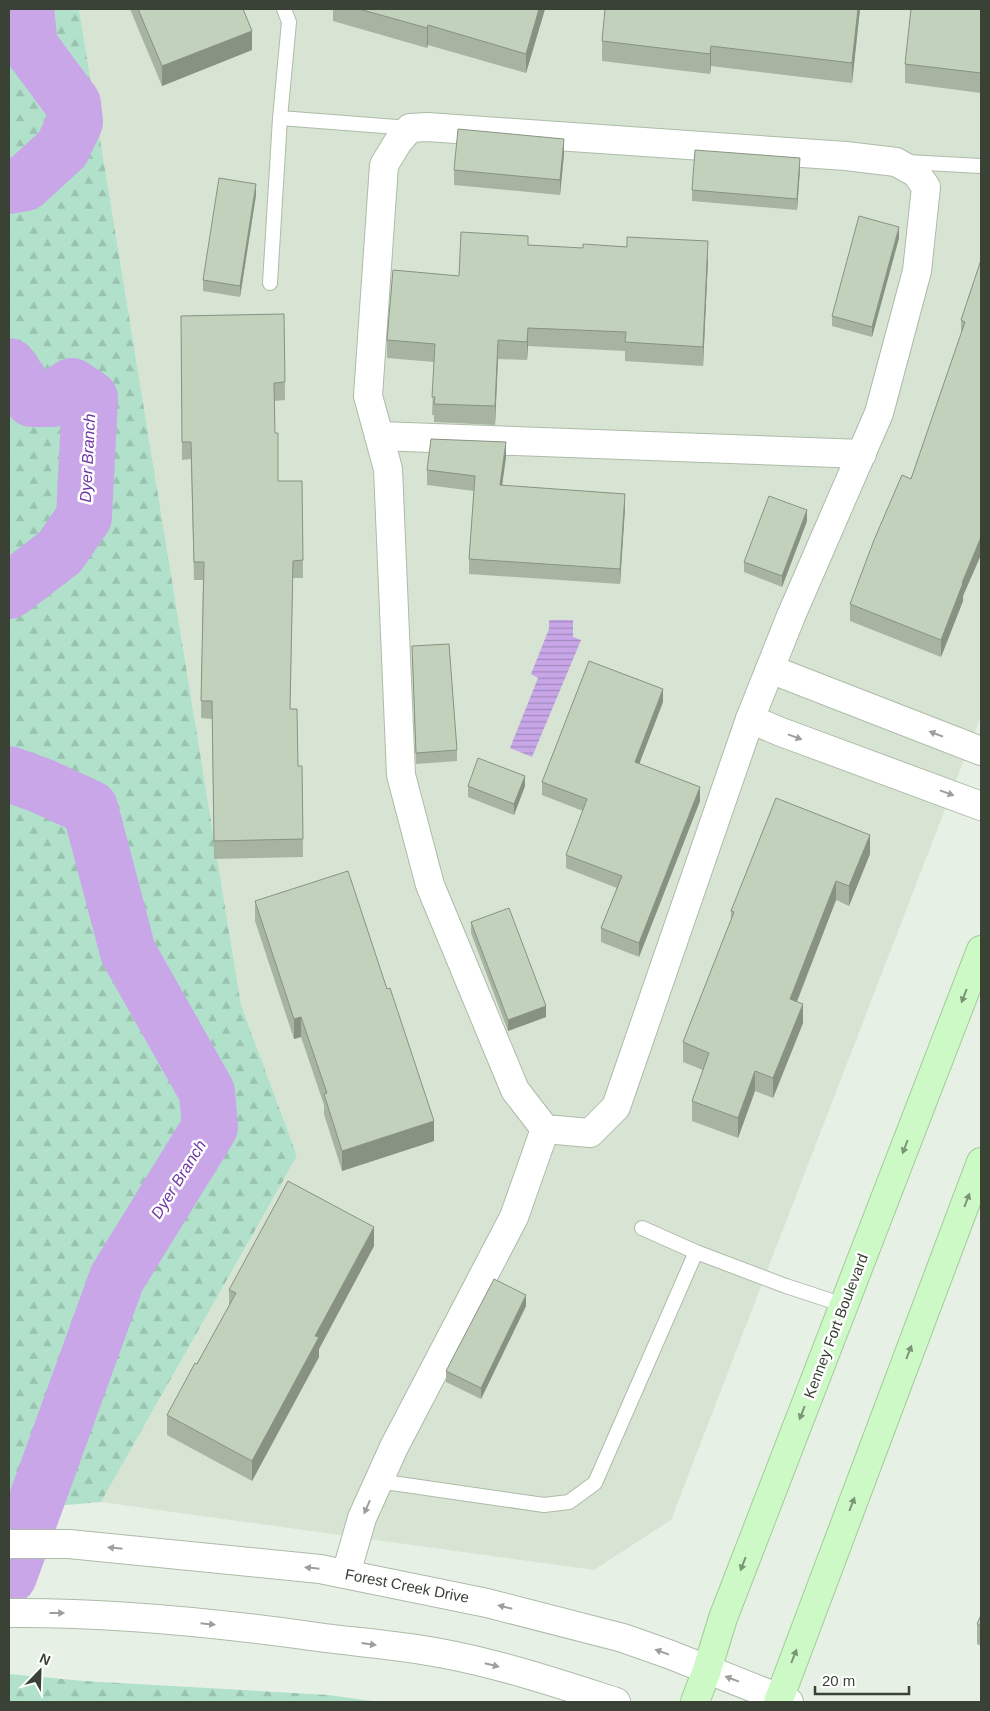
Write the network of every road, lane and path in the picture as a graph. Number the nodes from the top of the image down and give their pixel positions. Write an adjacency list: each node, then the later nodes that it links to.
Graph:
1 (284, 9): 2 (lane)
2 (280, 118): 3 (lane); 6 (lane)
3 (410, 128): 4 (street); 7 (street)
4 (896, 162): 5 (lane); 8 (street)
5 (981, 166)
6 (270, 284)
7 (379, 436): 8 (street); 14 (street)
8 (862, 454): 9 (street)
9 (770, 669): 10 (street); 11 (street, one-way to 9)
10 (750, 719): 12 (street, one-way to 12); 14 (street)
11 (981, 751)
12 (981, 806)
13 (981, 950): 18 (main road, Kenney Fort Boulevard, one-way to 18)
14 (545, 1129): 19 (street)
15 (981, 1162): 24 (main road, one-way to 15)
16 (642, 1228): 17 (lane)
17 (696, 1252): 18 (lane); 19 (lane)
18 (844, 1305): 23 (main road, Kenney Fort Boulevard, one-way to 23)
19 (378, 1481): 21 (street, one-way to 21)
20 (9, 1544): 21 (street, Forest Creek Drive, one-way to 20)
21 (346, 1574): 23 (street, Forest Creek Drive, one-way to 21)
22 (9, 1613): 25 (street, one-way to 25)
23 (707, 1670): 24 (street, Forest Creek Drive, one-way to 23); 26 (main road, Kenney Fort Boulevard)
24 (782, 1701)
25 (616, 1702)
26 (695, 1702)

